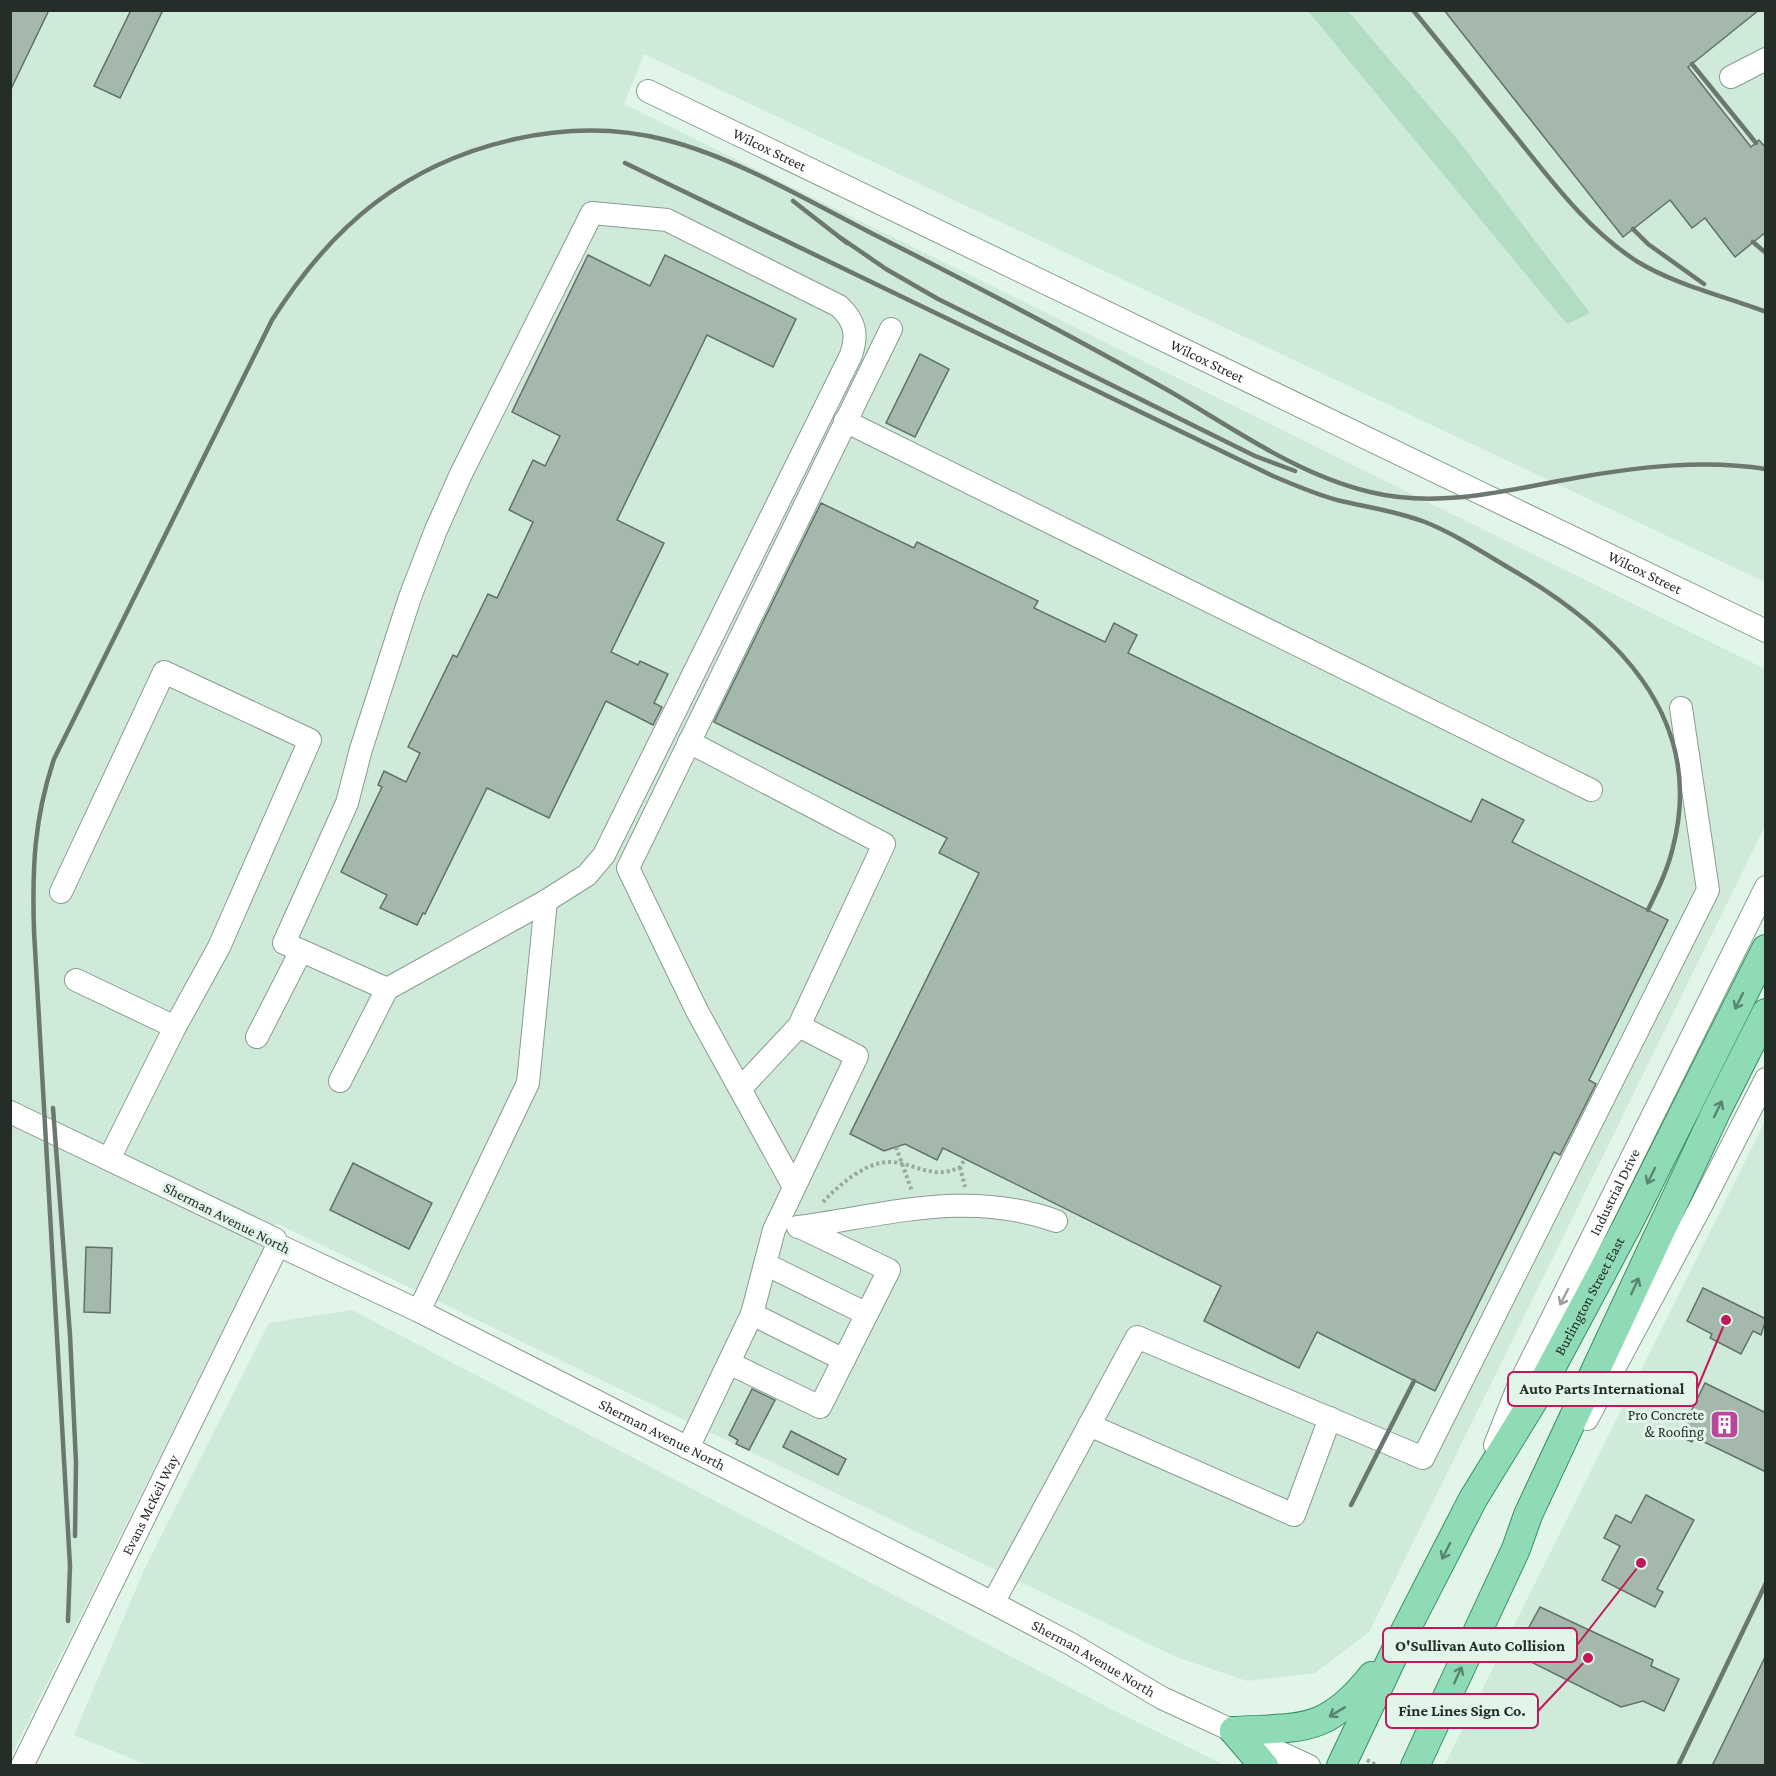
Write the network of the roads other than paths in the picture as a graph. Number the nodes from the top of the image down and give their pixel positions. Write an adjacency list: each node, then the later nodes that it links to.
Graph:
1 (1766, 59): 2 (street)
2 (1731, 77)
3 (648, 91): 6 (street, Wilcox Street)
4 (891, 329): 5 (street)
5 (845, 421): 8 (street); 9 (street)
6 (1766, 631)
7 (1681, 708): 37 (street)
8 (689, 742): 18 (street); 23 (street)
9 (1591, 790)
10 (1766, 887): 40 (street, Industrial Drive, one-way to 40)
11 (61, 892): 19 (street)
12 (546, 901): 14 (street); 16 (street); 32 (street)
13 (1766, 949): 40 (main road, Burlington Street East, one-way to 40)
14 (301, 951): 16 (street); 20 (street)
15 (76, 980): 19 (street)
16 (387, 989): 22 (street)
17 (1766, 1013): 41 (main road, one-way to 17)
18 (799, 1026): 23 (street); 26 (street)
19 (175, 1027): 25 (street)
20 (257, 1037)
21 (1766, 1079): 41 (street)
22 (340, 1080)
23 (741, 1088): 26 (street)
24 (10, 1112): 25 (street, Sherman Avenue North)
25 (109, 1160): 30 (street, Sherman Avenue North)
26 (794, 1187): 29 (street)
27 (1056, 1221): 28 (street)
28 (800, 1227): 29 (street); 34 (street)
29 (774, 1230): 31 (street)
30 (278, 1245): 32 (street, Sherman Avenue North); 45 (street, Evans McKeil Way)
31 (765, 1264): 33 (street); 34 (street)
32 (419, 1311): 39 (street, Sherman Avenue North)
33 (752, 1314): 35 (street); 36 (street)
34 (867, 1314): 35 (street)
35 (844, 1359): 36 (street)
36 (729, 1363): 39 (street)
37 (1330, 1418): 38 (street); 38 (street)
38 (1089, 1425): 42 (street)
39 (688, 1448): 42 (street, Sherman Avenue North)
40 (1473, 1499): 43 (main road, Burlington Street East, one-way to 43)
41 (1516, 1550): 49 (main road, one-way to 41)
42 (993, 1603): 44 (street, Sherman Avenue North)
43 (1402, 1637): 44 (main road, one-way to 44); 48 (main road, Burlington Street East)
44 (1234, 1731): 46 (main road); 47 (street, Sherman Avenue North)
45 (22, 1766)
46 (1264, 1766)
47 (1309, 1766)
48 (1341, 1766)
49 (1415, 1766)

